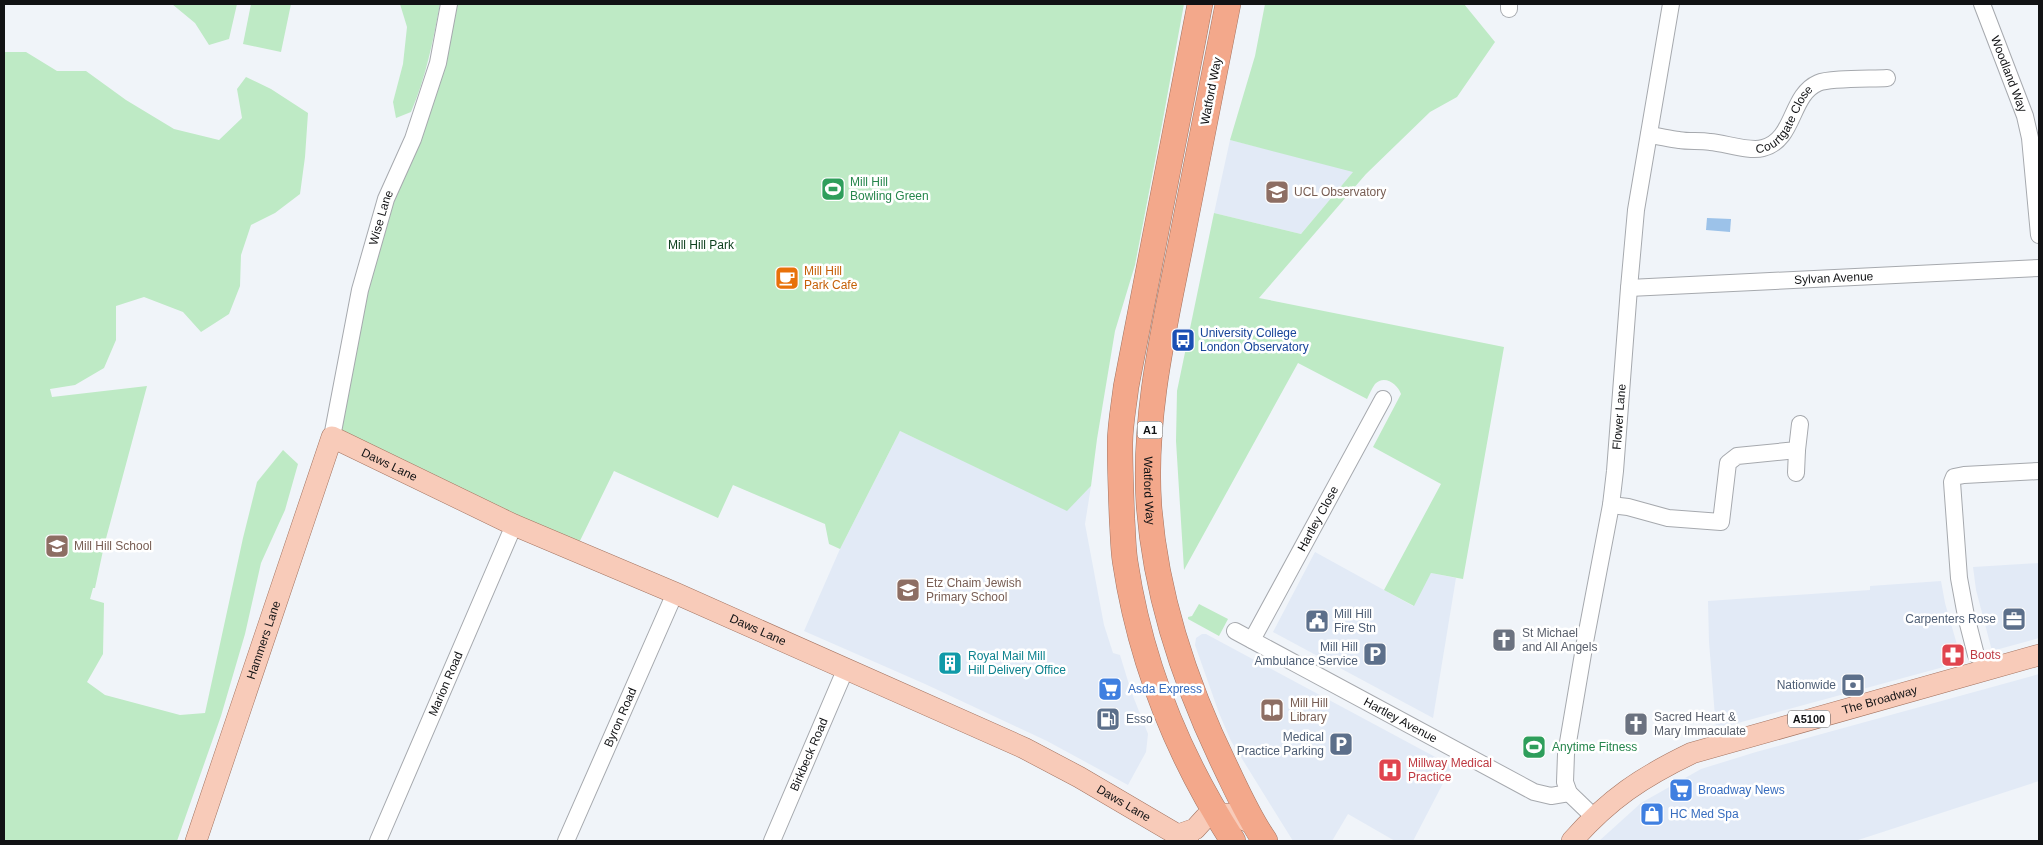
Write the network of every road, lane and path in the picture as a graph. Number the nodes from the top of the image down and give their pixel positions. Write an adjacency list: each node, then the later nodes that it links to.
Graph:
1 (450, 4): 13 (street, Wise Lane)
2 (1200, 4): 26 (highway, A1)
3 (1228, 4): 28 (highway, Watford Way / A1)
4 (1671, 4): 7 (street, Flower Lane)
5 (1982, 4): 8 (street, Woodland Way)
6 (1887, 78): 7 (street, Courtgate Close)
7 (1649, 135): 10 (street, Flower Lane)
8 (2039, 235)
9 (2039, 268): 10 (street, Sylvan Avenue)
10 (1629, 288): 17 (street, Flower Lane)
11 (1384, 399): 21 (street, Hartley Close)
12 (1800, 424): 14 (street)
13 (332, 438): 18 (main road, Daws Lane); 30 (main road, Hammers Lane)
14 (1797, 450): 16 (street); 17 (street)
15 (2039, 471): 22 (street)
16 (1796, 473)
17 (1611, 505): 25 (street, Flower Lane)
18 (514, 525): 19 (main road, Daws Lane); 31 (street, Marion Road)
19 (675, 593): 24 (main road, Daws Lane); 32 (street, Byron Road)
20 (1235, 631): 21 (street, Hartley Avenue)
21 (1252, 640): 25 (street, Hartley Avenue)
22 (1976, 655)
23 (2039, 655): 27 (main road, The Broadway / A5100)
24 (846, 668): 29 (main road, Daws Lane); 33 (street, Birkbeck Road)
25 (1569, 793): 27 (street)
26 (1215, 813): 28 (main road); 29 (main road, Daws Lane); 34 (highway, A1)
27 (1594, 817): 35 (main road, The Broadway / A5100)
28 (1259, 832)
29 (1183, 838)
30 (196, 841)
31 (378, 841)
32 (566, 841)
33 (772, 841)
34 (1232, 841)
35 (1572, 841)

